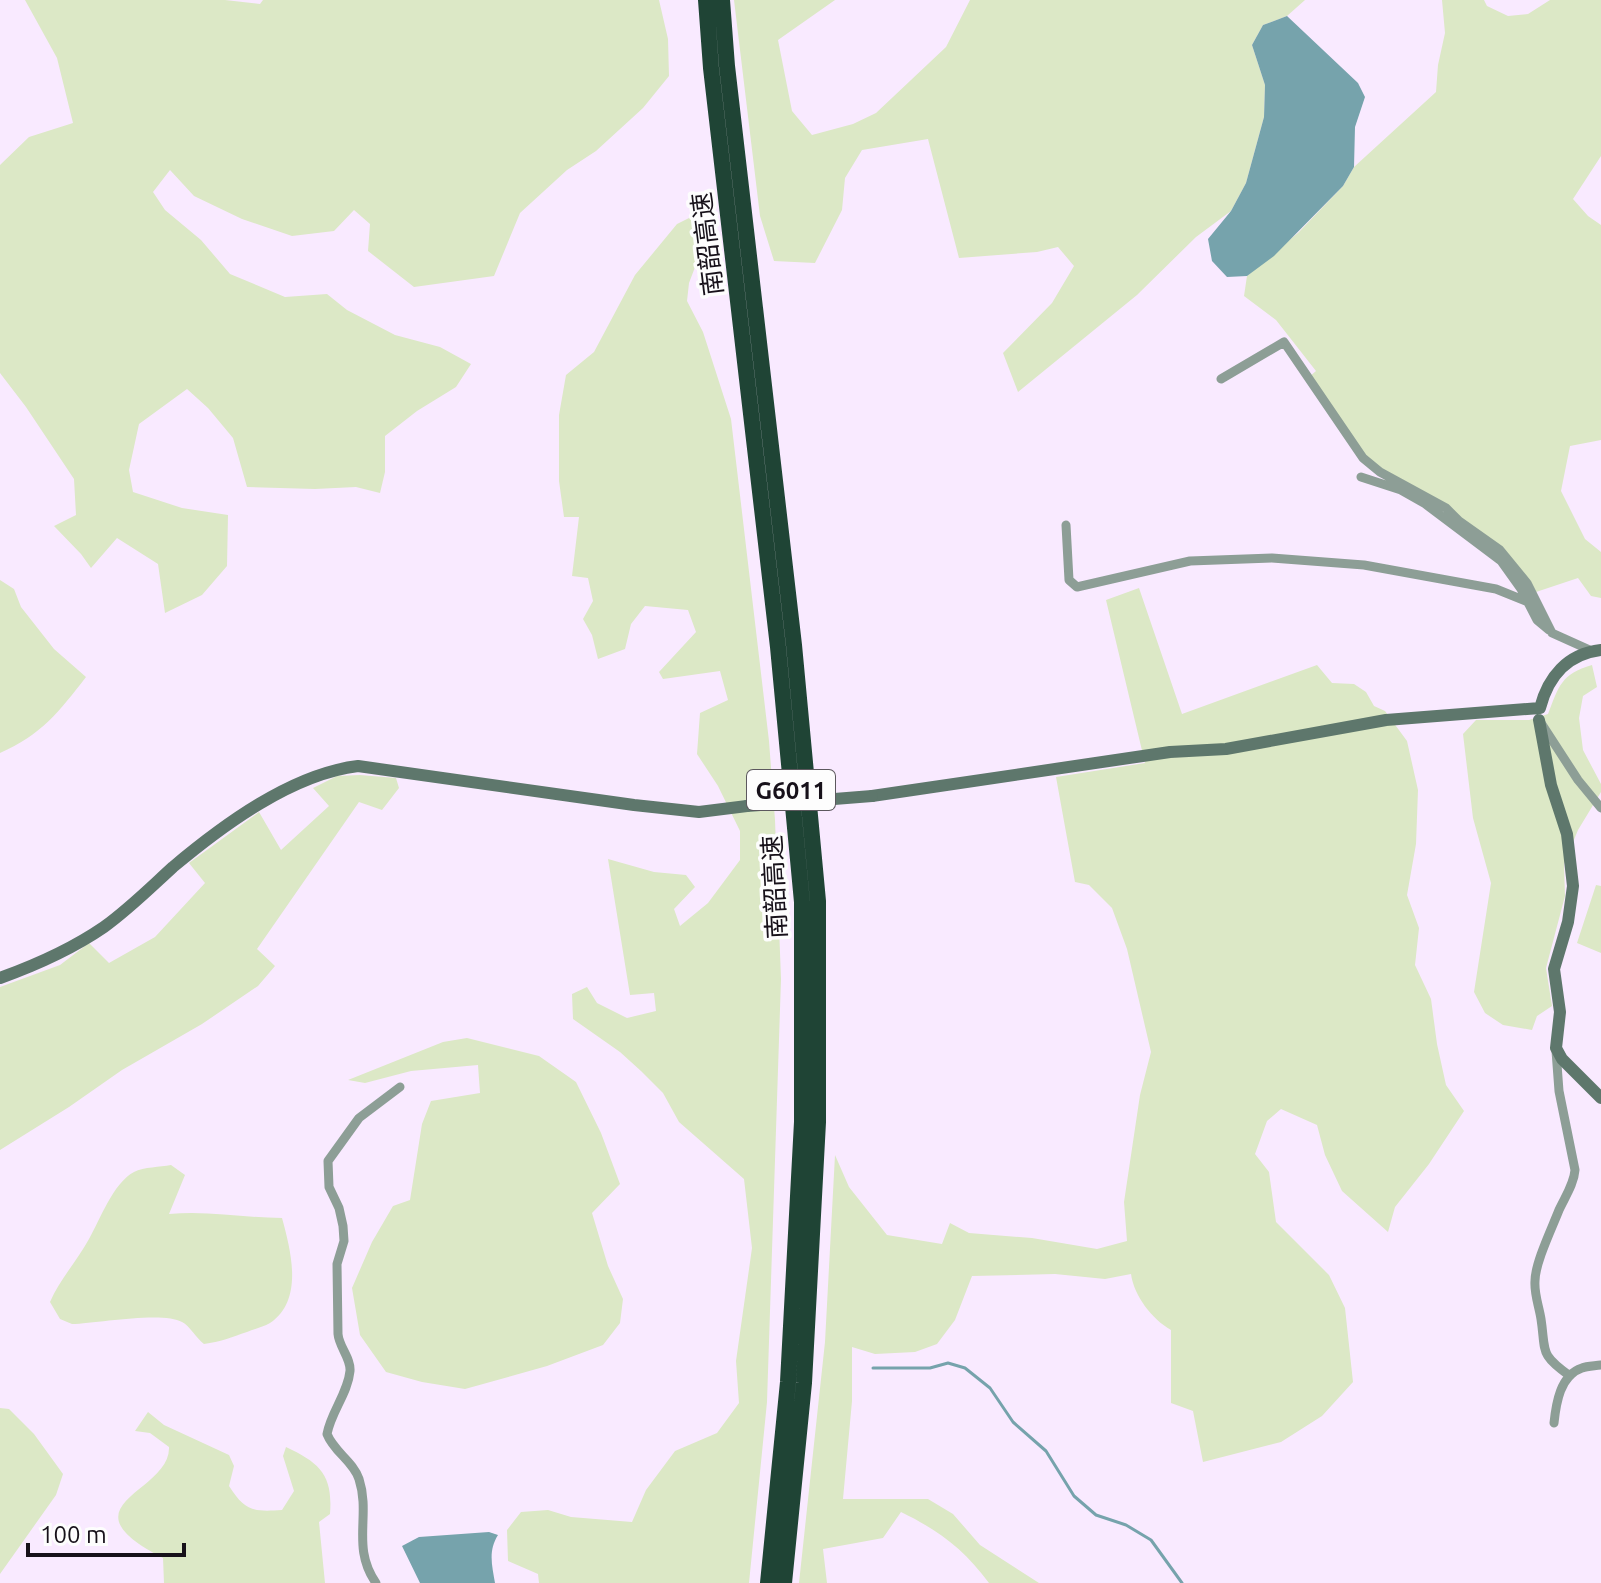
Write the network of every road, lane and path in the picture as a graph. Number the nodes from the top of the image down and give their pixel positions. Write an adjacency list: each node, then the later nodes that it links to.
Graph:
1 (706, 0): 19 (highway, 南韶高速 / G6011)
2 (722, 0): 20 (highway, 南韶高速 / G6011)
3 (1221, 379): 7 (street)
4 (1361, 477): 6 (street)
5 (1066, 525): 6 (street)
6 (1528, 602): 7 (street)
7 (1552, 633): 8 (street)
8 (1596, 650): 9 (street)
9 (1539, 714): 10 (street); 11 (street, bridge); 12 (street)
10 (1601, 808)
11 (0, 978)
12 (1556, 1048): 14 (street); 16 (street)
13 (400, 1087): 18 (street)
14 (1601, 1098)
15 (1601, 1365): 16 (street)
16 (1570, 1376): 17 (street)
17 (1554, 1423)
18 (376, 1583)
19 (768, 1583)
20 (784, 1583)

